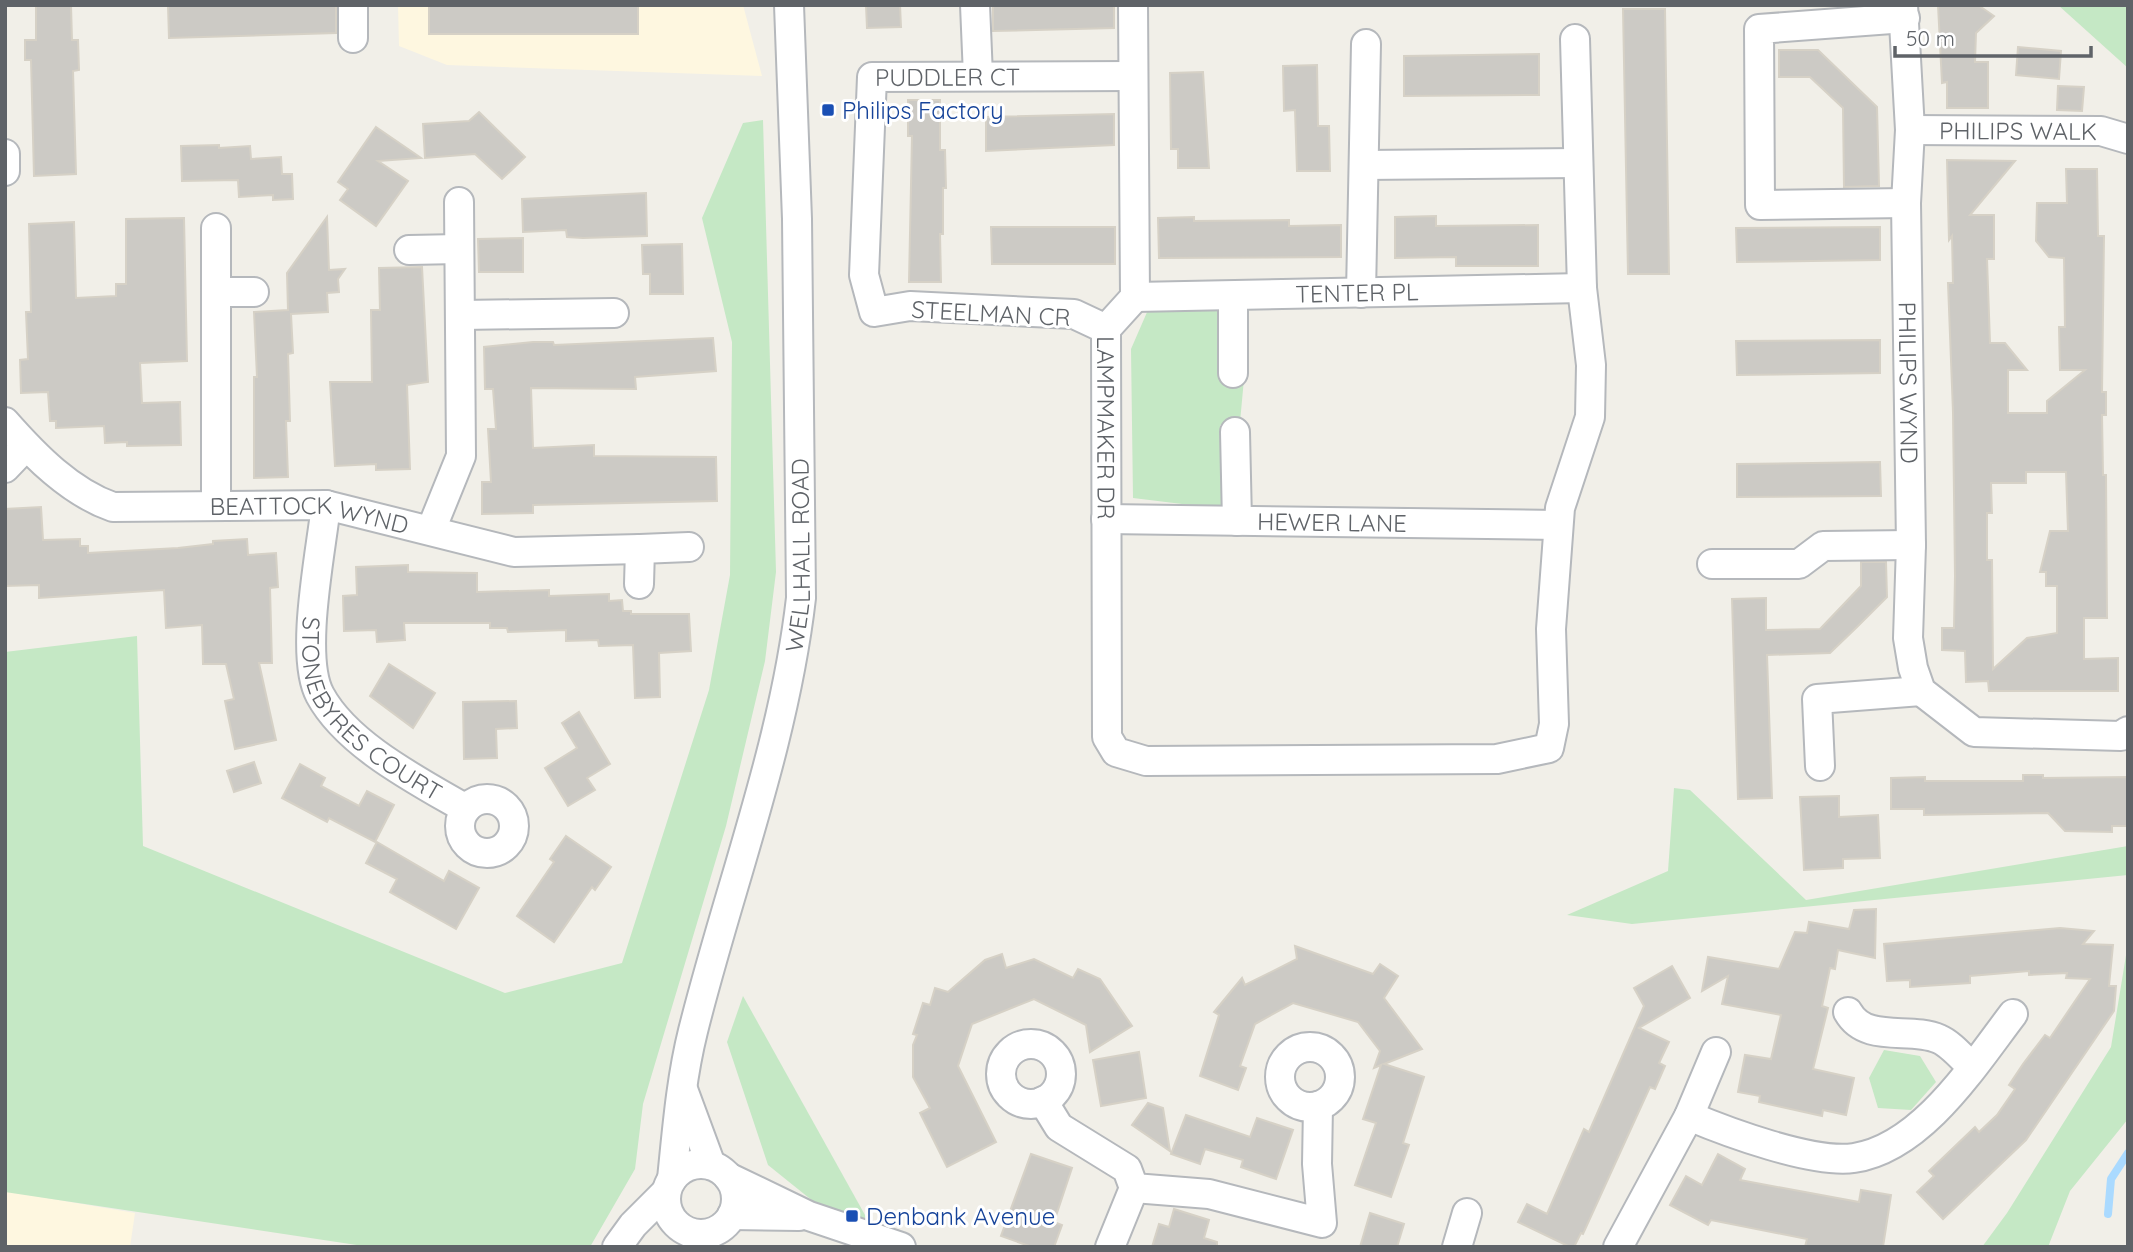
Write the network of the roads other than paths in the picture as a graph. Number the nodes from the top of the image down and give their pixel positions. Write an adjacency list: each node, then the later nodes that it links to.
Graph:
1 (353, 5): 6 (street)
2 (975, 5): 9 (street)
3 (1133, 5): 10 (street)
4 (788, 6): 56 (street, WELLHALL ROAD)
5 (1904, 11): 11 (street, PHILIPS WYND); 18 (street)
6 (353, 38)
7 (1575, 39): 14 (street)
8 (1366, 44): 15 (street)
9 (978, 76): 10 (street, PUDDLER CT); 28 (street, PUDDLER CT)
10 (1133, 76): 27 (street)
11 (1910, 130): 12 (street, PHILIPS WALK); 18 (street, PHILIPS WYND)
12 (2128, 139)
13 (5, 154): 16 (street)
14 (1578, 163): 15 (street); 22 (street)
15 (1364, 165): 25 (street)
16 (5, 171)
17 (458, 202): 20 (street)
18 (1906, 203): 43 (street, PHILIPS WYND)
19 (216, 228): 23 (street)
20 (459, 248): 21 (street); 30 (street)
21 (408, 250)
22 (1582, 288): 25 (street, TENTER PL); 41 (street)
23 (216, 292): 24 (street); 38 (street)
24 (254, 292)
25 (1361, 293): 26 (street, TENTER PL)
26 (1233, 296): 27 (street, TENTER PL); 32 (street)
27 (1135, 298): 31 (street, LAMPMAKER DR)
28 (874, 312): 31 (street, STEELMAN CR)
29 (614, 313): 30 (street)
30 (461, 315): 42 (street)
31 (1105, 329): 39 (street, LAMPMAKER DR)
32 (1233, 373)
33 (5, 422): 35 (street, BEATTOCK WYND)
34 (1235, 432): 40 (street)
35 (26, 446): 36 (street); 38 (street, BEATTOCK WYND)
36 (5, 468)
37 (326, 505): 38 (street, BEATTOCK WYND); 42 (street, BEATTOCK WYND); 51 (street, STONEBYRES COURT)
38 (216, 506)
39 (1106, 519): 40 (street, HEWER LANE); 41 (street, LAMPMAKER DR)
40 (1237, 521): 41 (street, HEWER LANE)
41 (1558, 525)
42 (431, 530): 45 (street, BEATTOCK WYND)
43 (1911, 545): 46 (street); 48 (street, PHILIPS WYND)
44 (689, 547): 45 (street, BEATTOCK WYND)
45 (640, 549): 47 (street)
46 (1713, 564)
47 (639, 584)
48 (1921, 691): 49 (street); 50 (street)
49 (2128, 731)
50 (1820, 766)
51 (466, 809)
52 (1848, 1012): 55 (street)
53 (2013, 1014): 55 (street)
54 (1716, 1052): 59 (street)
55 (1972, 1067): 59 (street)
56 (682, 1087): 60 (street); 61 (street, WELLHALL ROAD)
57 (1043, 1101): 62 (street)
58 (1318, 1106): 66 (street)
59 (1689, 1116): 71 (street)
60 (720, 1171): 61 (street); 64 (street); 65 (street)
61 (669, 1185): 65 (street); 67 (street)
62 (1134, 1188): 66 (street); 69 (street)
63 (1467, 1213): 70 (street)
64 (809, 1216): 65 (street); 68 (street)
65 (710, 1235)
66 (1325, 1235)
67 (617, 1247)
68 (901, 1247)
69 (1110, 1247)
70 (1457, 1247)
71 (1618, 1247)

